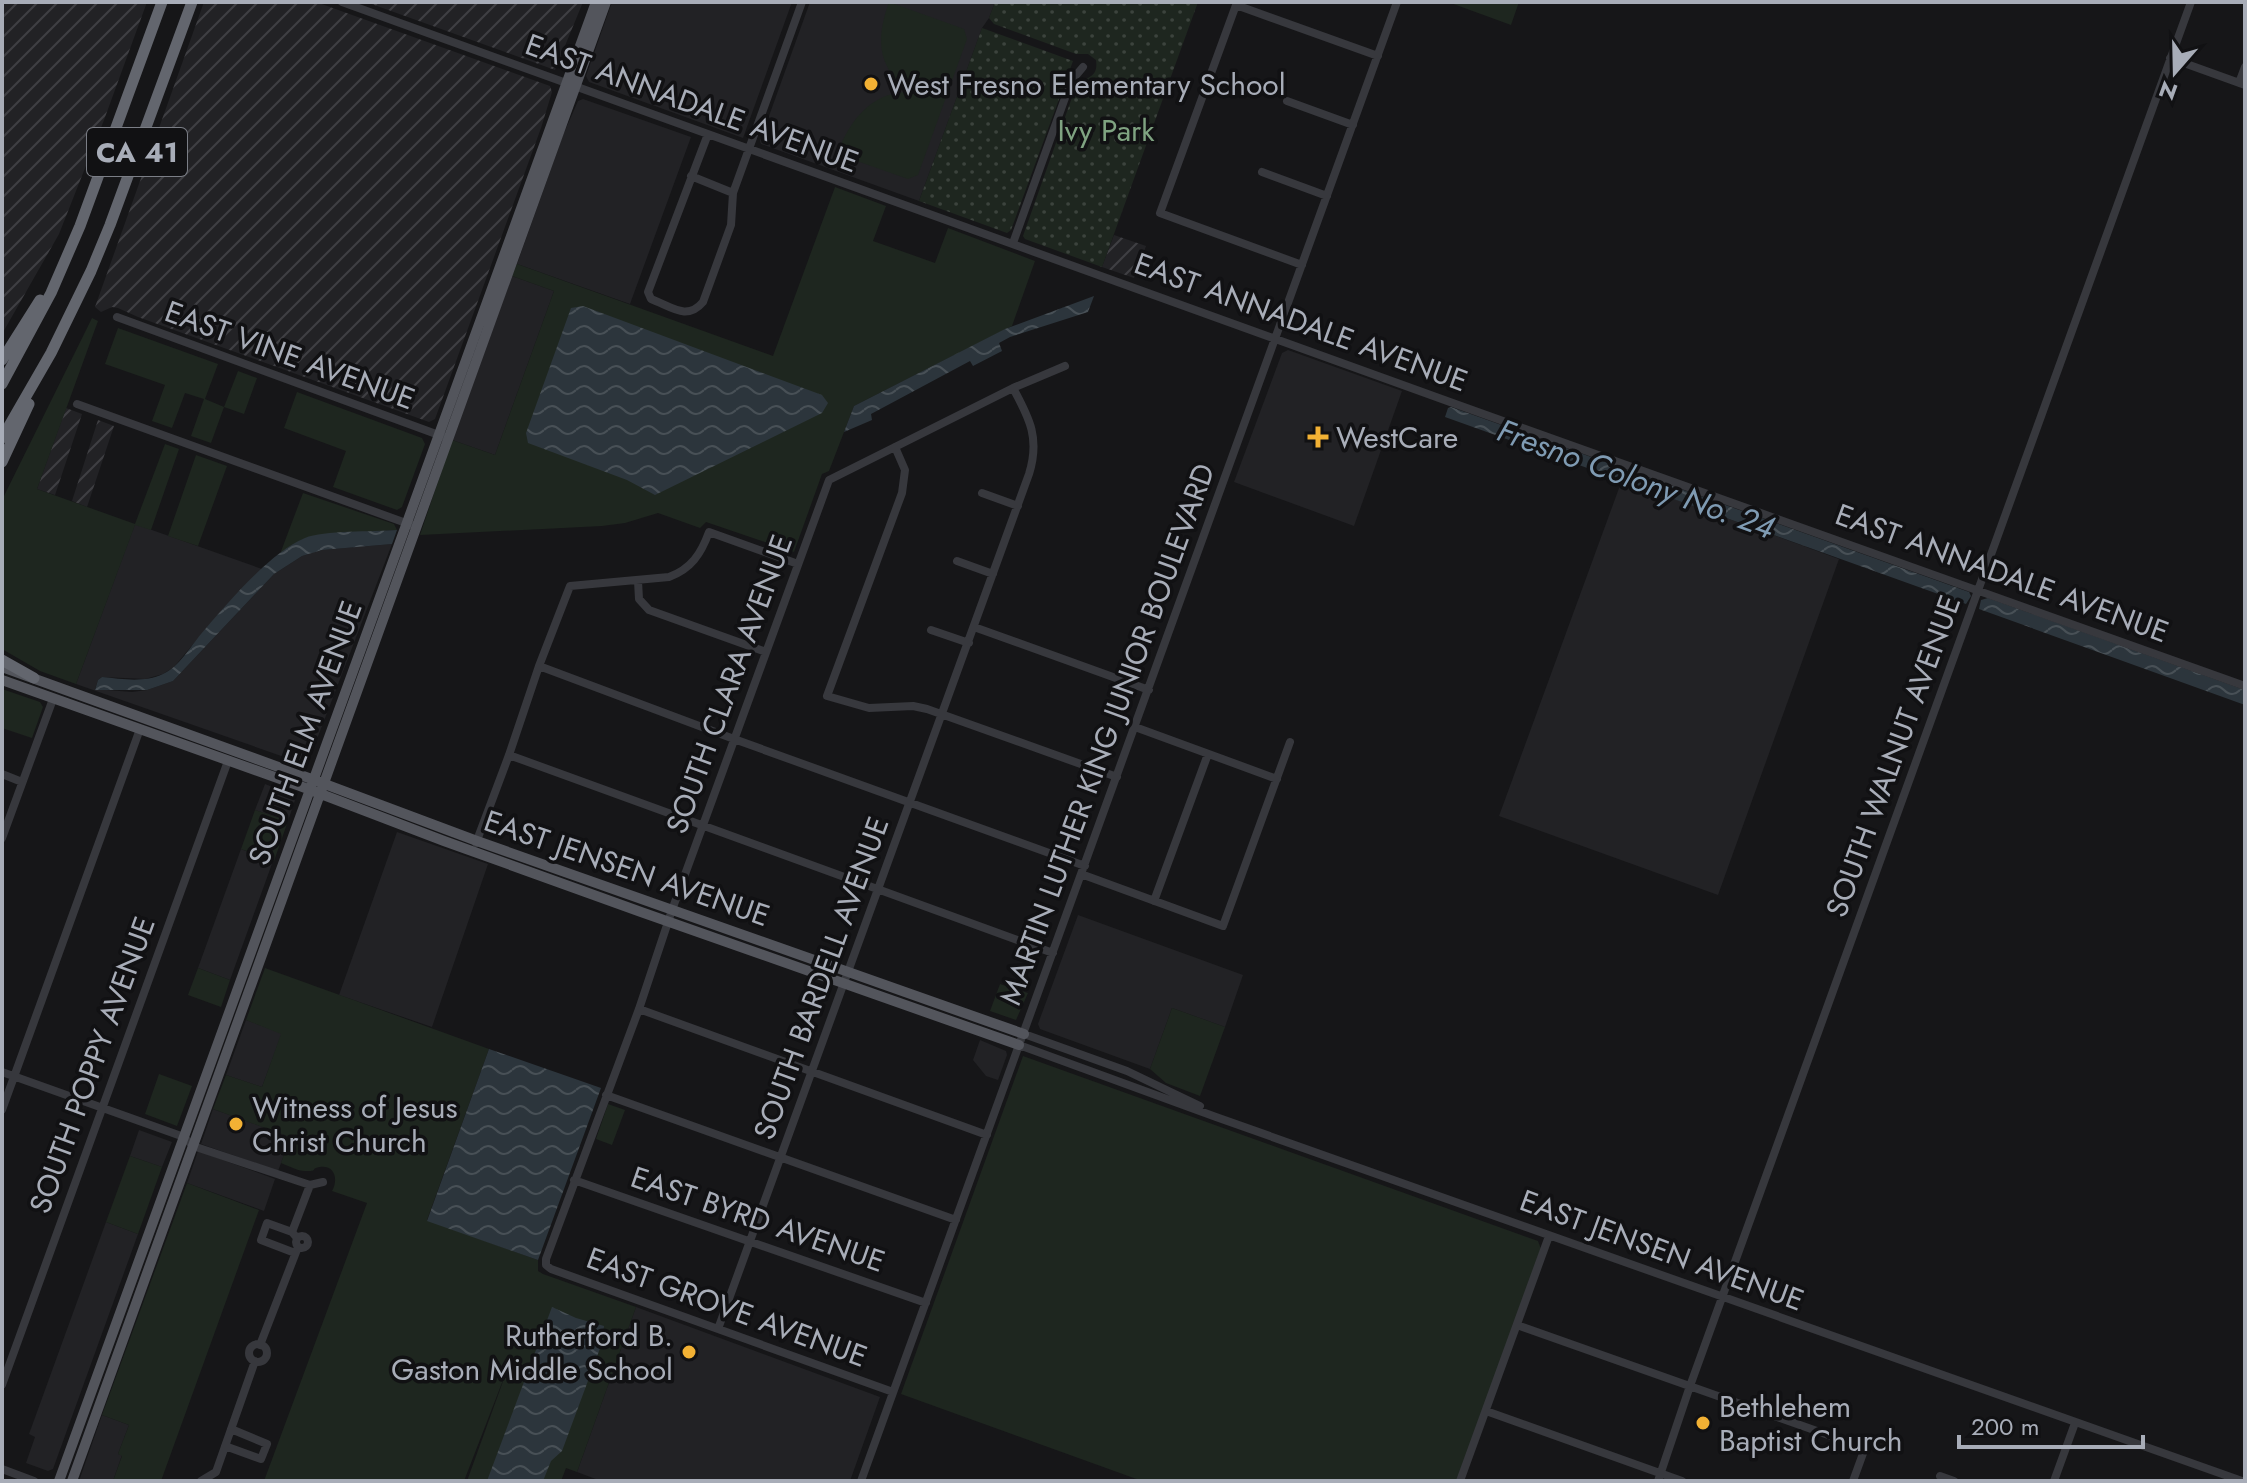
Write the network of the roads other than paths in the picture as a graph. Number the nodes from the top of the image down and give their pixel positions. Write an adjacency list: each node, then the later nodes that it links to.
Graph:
1 (162, 2): 24 (highway, CA 41)
2 (192, 2): 28 (highway, CA 41)
3 (342, 2): 14 (street, EAST ANNADALE AVENUE)
4 (596, 2): 14 (main road, SOUTH ELM AVENUE)
5 (606, 2): 14 (main road, SOUTH ELM AVENUE)
6 (802, 2): 18 (street)
7 (1397, 2): 9 (street, MARTIN LUTHER KING JUNIOR BOULEVARD)
8 (2191, 2): 10 (street, SOUTH WALNUT AVENUE)
9 (1378, 56): 16 (street, MARTIN LUTHER KING JUNIOR BOULEVARD); 25 (street)
10 (2170, 58): 13 (street); 45 (street, SOUTH WALNUT AVENUE)
11 (1083, 67): 23 (street)
12 (2245, 67): 13 (street)
13 (2242, 84)
14 (571, 85): 17 (street, EAST ANNADALE AVENUE); 34 (main road, SOUTH ELM AVENUE)
15 (1287, 101): 16 (street)
16 (1353, 125): 22 (street, MARTIN LUTHER KING JUNIOR BOULEVARD)
17 (708, 134): 18 (street, EAST ANNADALE AVENUE); 20 (street)
18 (750, 149): 21 (street); 23 (street, EAST ANNADALE AVENUE)
19 (1262, 172): 22 (street)
20 (691, 176): 21 (street); 21 (street)
21 (733, 193)
22 (1327, 196): 25 (street, MARTIN LUTHER KING JUNIOR BOULEVARD)
23 (1013, 243): 27 (street, EAST ANNADALE AVENUE)
24 (66, 259): 29 (highway); 31 (highway, CA 41)
25 (1302, 265): 27 (street, MARTIN LUTHER KING JUNIOR BOULEVARD)
26 (117, 317): 34 (street, EAST VINE AVENUE)
27 (1275, 339): 45 (street, EAST ANNADALE AVENUE); 56 (street, MARTIN LUTHER KING JUNIOR BOULEVARD)
28 (51, 353): 35 (highway, CA 41); 37 (highway)
29 (2, 360)
30 (1065, 366): 32 (street)
31 (2, 384)
32 (1013, 388): 36 (street); 39 (street, SOUTH BARDELL AVENUE)
33 (77, 404): 40 (street)
34 (442, 437): 40 (main road, SOUTH ELM AVENUE)
35 (2, 438)
36 (895, 447): 42 (street, SOUTH CLARA AVENUE); 59 (street)
37 (2, 462)
38 (982, 493): 39 (street)
39 (1018, 506): 43 (street, SOUTH BARDELL AVENUE)
40 (412, 525): 72 (main road, SOUTH ELM AVENUE)
41 (957, 561): 43 (street)
42 (798, 564): 44 (street); 49 (street, SOUTH CLARA AVENUE)
43 (993, 574): 46 (street, SOUTH BARDELL AVENUE)
44 (638, 581): 49 (street); 51 (street)
45 (1979, 590): 55 (street, EAST ANNADALE AVENUE); 105 (street, SOUTH WALNUT AVENUE)
46 (974, 627): 48 (street, SOUTH BARDELL AVENUE); 56 (street)
47 (931, 630): 48 (street)
48 (969, 643): 59 (street, SOUTH BARDELL AVENUE)
49 (766, 652): 63 (street, SOUTH CLARA AVENUE)
50 (2, 660): 53 (highway)
51 (539, 666): 63 (street); 66 (street)
52 (2, 667): 53 (main road, EAST JENSEN AVENUE)
53 (34, 678): 58 (main road, EAST JENSEN AVENUE)
54 (2, 680): 57 (main road, EAST JENSEN AVENUE)
55 (2245, 686)
56 (1149, 690): 60 (street, MARTIN LUTHER KING JUNIOR BOULEVARD)
57 (53, 699): 58 (main road); 61 (main road, EAST JENSEN AVENUE); 71 (street)
58 (100, 702): 62 (main road, EAST JENSEN AVENUE)
59 (943, 715): 69 (street); 73 (street, SOUTH BARDELL AVENUE)
60 (1135, 727): 65 (street); 69 (street, MARTIN LUTHER KING JUNIOR BOULEVARD)
61 (140, 729): 62 (main road); 67 (main road, EAST JENSEN AVENUE); 89 (street)
62 (186, 733): 72 (main road, EAST JENSEN AVENUE)
63 (734, 739): 73 (street); 74 (street, SOUTH CLARA AVENUE)
64 (1290, 742): 70 (street)
65 (1208, 754): 70 (street); 79 (street)
66 (509, 755): 74 (street); 76 (street)
67 (228, 761): 72 (main road, EAST JENSEN AVENUE); 91 (street, SOUTH POPPY AVENUE)
68 (2, 774): 71 (street)
69 (1117, 777): 77 (street, MARTIN LUTHER KING JUNIOR BOULEVARD)
70 (1277, 779): 79 (street)
71 (22, 782): 75 (street)
72 (317, 787): 76 (main road, EAST JENSEN AVENUE); 95 (main road, SOUTH ELM AVENUE); 96 (main road, SOUTH ELM AVENUE)
73 (910, 803): 77 (street); 78 (street, SOUTH BARDELL AVENUE)
74 (704, 825): 78 (street); 80 (street, SOUTH CLARA AVENUE)
75 (2, 838)
76 (475, 846): 80 (main road, EAST JENSEN AVENUE); 81 (main road, EAST JENSEN AVENUE)
77 (1083, 870): 79 (street); 82 (street, MARTIN LUTHER KING JUNIOR BOULEVARD)
78 (879, 890): 82 (street); 83 (street, SOUTH BARDELL AVENUE)
79 (1154, 901)
80 (672, 910): 81 (street, SOUTH CLARA AVENUE); 83 (main road, EAST JENSEN AVENUE)
81 (668, 922): 83 (main road, EAST JENSEN AVENUE); 84 (street, SOUTH CLARA AVENUE)
82 (1053, 953): 85 (street, MARTIN LUTHER KING JUNIOR BOULEVARD)
83 (847, 977): 85 (main road, EAST JENSEN AVENUE); 86 (main road, EAST JENSEN AVENUE); 88 (street, SOUTH BARDELL AVENUE)
84 (639, 1009): 88 (street); 90 (street, SOUTH CLARA AVENUE)
85 (1024, 1034): 86 (street, MARTIN LUTHER KING JUNIOR BOULEVARD); 93 (street, EAST JENSEN AVENUE)
86 (1019, 1045): 93 (street, EAST JENSEN AVENUE); 94 (street, MARTIN LUTHER KING JUNIOR BOULEVARD)
87 (2, 1072): 89 (street)
88 (813, 1072): 94 (street); 97 (street, SOUTH BARDELL AVENUE)
89 (14, 1077): 91 (street); 92 (street)
90 (606, 1095): 97 (street); 98 (street, SOUTH CLARA AVENUE)
91 (102, 1109): 95 (street); 109 (street, SOUTH POPPY AVENUE)
92 (2, 1110)
93 (1232, 1122): 102 (street, EAST JENSEN AVENUE)
94 (987, 1135): 101 (street, MARTIN LUTHER KING JUNIOR BOULEVARD)
95 (184, 1137): 96 (street); 120 (main road, SOUTH ELM AVENUE)
96 (193, 1146): 100 (street); 121 (main road, SOUTH ELM AVENUE)
97 (781, 1158): 101 (street); 103 (street, SOUTH BARDELL AVENUE)
98 (574, 1180): 103 (street, EAST BYRD AVENUE); 104 (street, SOUTH CLARA AVENUE)
99 (323, 1182): 100 (street)
100 (310, 1185): 114 (street)
101 (956, 1220): 106 (street, MARTIN LUTHER KING JUNIOR BOULEVARD)
102 (1549, 1236): 105 (street, EAST JENSEN AVENUE); 107 (street)
103 (750, 1242): 106 (street, EAST BYRD AVENUE); 108 (street, SOUTH BARDELL AVENUE)
104 (546, 1265): 108 (street, EAST GROVE AVENUE)
105 (1723, 1298): 110 (street, SOUTH WALNUT AVENUE); 113 (street, EAST JENSEN AVENUE)
106 (926, 1303): 111 (street, MARTIN LUTHER KING JUNIOR BOULEVARD)
107 (1517, 1325): 110 (street); 112 (street)
108 (718, 1329): 111 (street, EAST GROVE AVENUE)
109 (2, 1385)
110 (1690, 1386): 118 (street, SOUTH WALNUT AVENUE); 126 (street)
111 (893, 1392): 123 (street, MARTIN LUTHER KING JUNIOR BOULEVARD)
112 (1486, 1411): 118 (street); 124 (street)
113 (2075, 1423): 128 (street); 129 (street, EAST JENSEN AVENUE)
114 (231, 1429): 115 (street); 115 (street)
115 (225, 1446): 122 (street)
116 (2, 1469): 119 (street)
117 (1940, 1476): 127 (street)
118 (1659, 1477): 125 (street)
119 (34, 1481)
120 (59, 1481)
121 (72, 1481)
122 (201, 1481)
123 (861, 1481)
124 (1460, 1481)
125 (1682, 1481)
126 (1853, 1481)
127 (1954, 1481)
128 (2054, 1481)
129 (2242, 1481)

